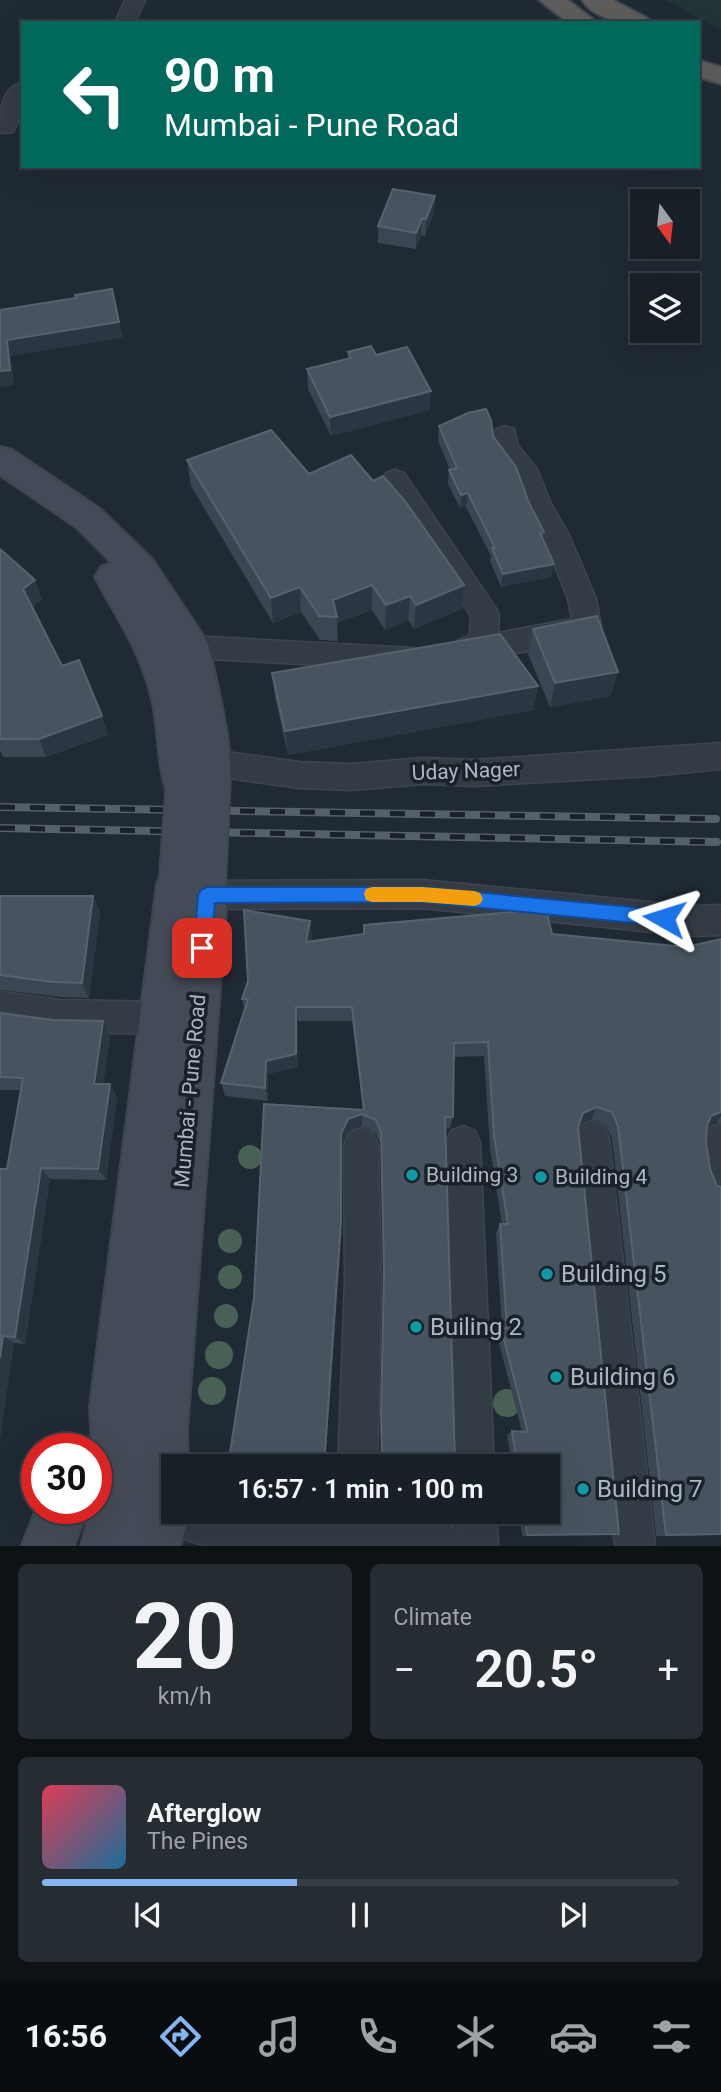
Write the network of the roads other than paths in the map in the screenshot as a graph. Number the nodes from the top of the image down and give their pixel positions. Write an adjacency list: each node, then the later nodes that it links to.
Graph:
1 (135, 0): 4 (street)
2 (551, 0): 5 (highway)
3 (594, 0): 6 (highway)
4 (126, 21)
5 (582, 21)
6 (634, 21)
7 (700, 45): 8 (highway)
8 (721, 52)
9 (700, 69): 10 (highway)
10 (721, 76)
11 (21, 90): 12 (street)
12 (10, 127)
13 (505, 435): 18 (street)
14 (0, 459): 17 (main road, Mumbai - Pune Road)
15 (0, 480): 20 (main road, Mumbai - Pune Road)
16 (395, 480): 18 (street)
17 (191, 647): 18 (street); 20 (main road, Mumbai - Pune Road)
18 (477, 647)
19 (721, 756): 20 (street, Uday Nager)
20 (202, 779): 21 (main road, Mumbai - Pune Road, bridge)
21 (192, 889): 22 (street); 24 (main road, Mumbai - Pune Road); 34 (main road, Mumbai - Pune Road)
22 (721, 919)
23 (0, 1008): 24 (street)
24 (162, 1018): 30 (main road, Mumbai - Pune Road)
25 (592, 1138): 42 (street)
26 (715, 1142): 29 (street)
27 (463, 1143): 33 (street)
28 (361, 1145): 32 (street)
29 (721, 1182)
30 (115, 1406): 31 (main road); 34 (main road)
31 (100, 1433)
32 (357, 1454)
33 (475, 1454)
34 (134, 1511): 37 (street); 39 (main road)
35 (56, 1524): 38 (main road)
36 (477, 1524): 41 (street)
37 (353, 1532): 40 (street)
38 (48, 1546)
39 (107, 1546)
40 (448, 1546)
41 (478, 1546)
42 (635, 1546)

